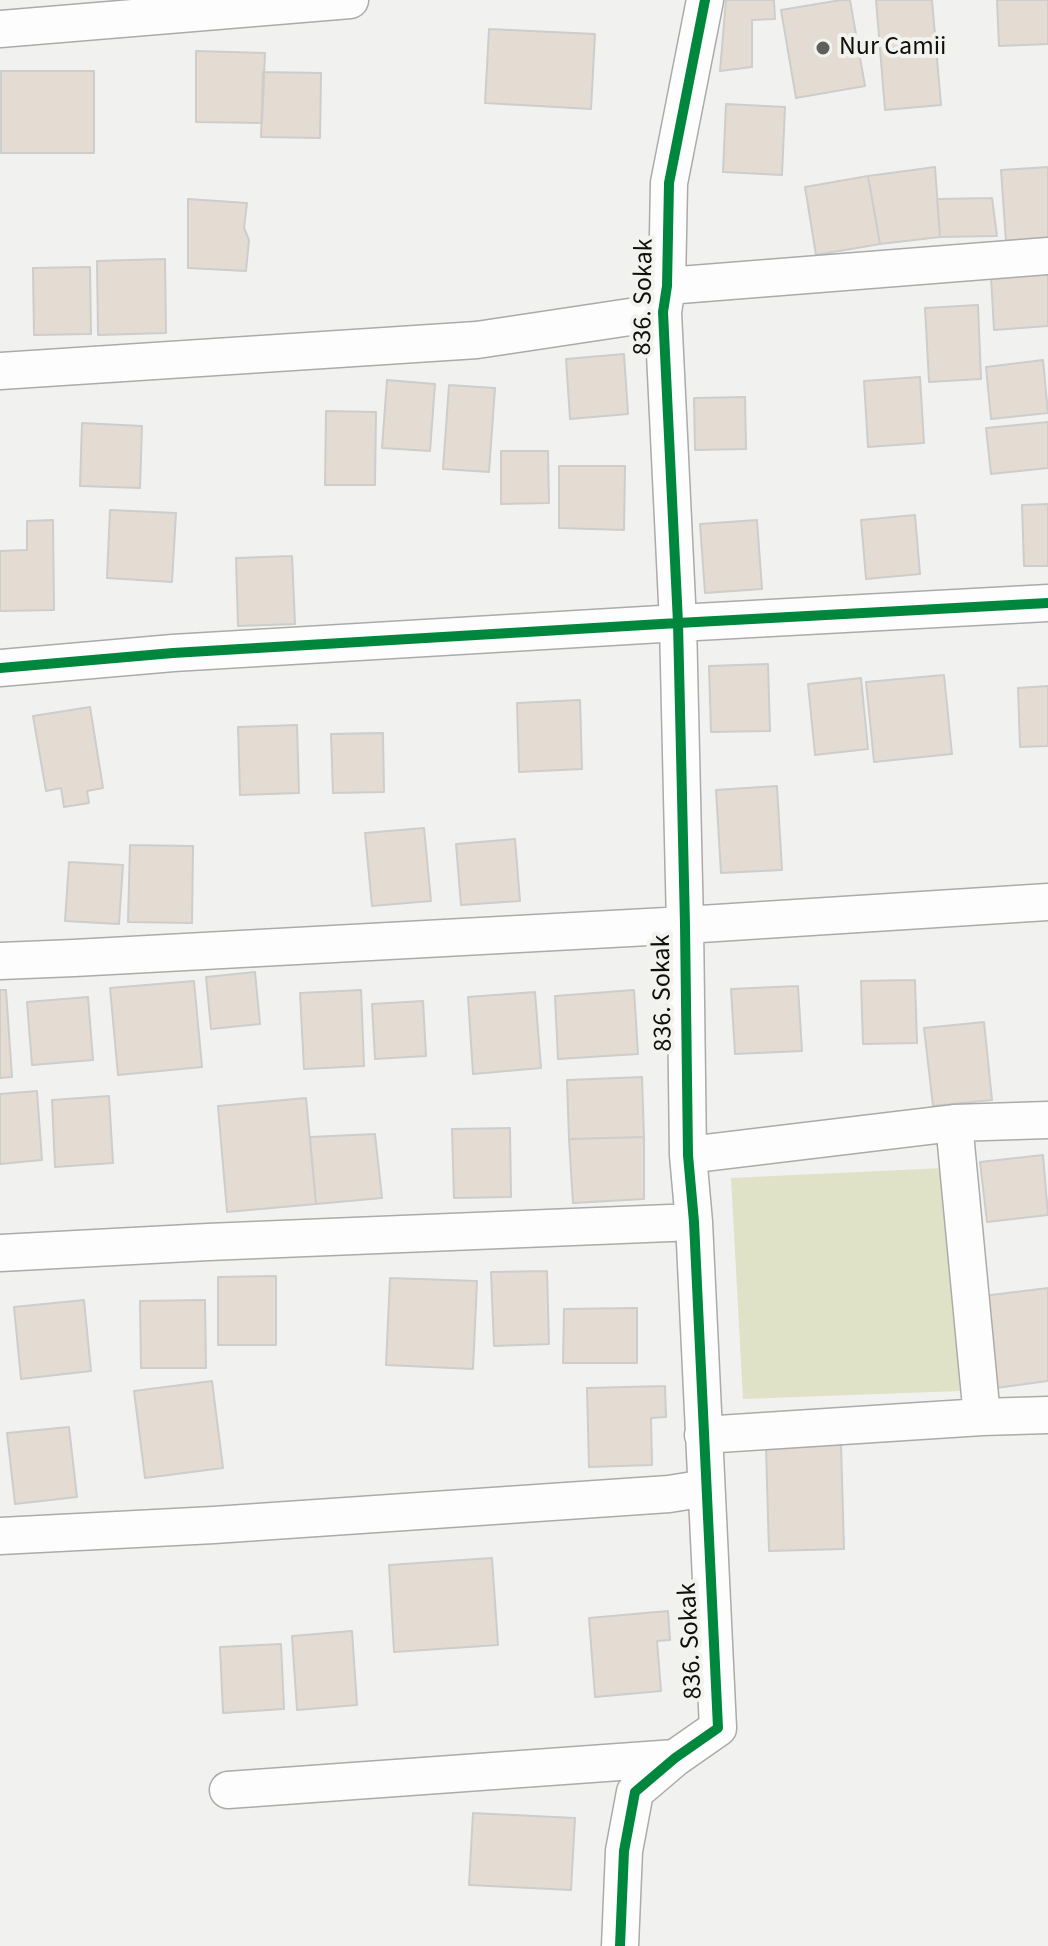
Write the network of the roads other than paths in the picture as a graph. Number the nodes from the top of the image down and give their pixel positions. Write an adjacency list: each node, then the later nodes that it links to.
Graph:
1 (350, 0): 3 (street)
2 (705, 0): 5 (street, 836. Sokak)
3 (0, 29)
4 (1048, 256): 5 (street)
5 (665, 299): 6 (street); 8 (street, 836. Sokak)
6 (0, 371)
7 (1048, 603): 8 (street)
8 (678, 623): 9 (street); 11 (street, 836. Sokak)
9 (0, 668)
10 (1048, 902): 11 (street)
11 (685, 925): 12 (street); 15 (street, 836. Sokak)
12 (0, 961)
13 (1048, 1120): 14 (street)
14 (954, 1123): 15 (street); 19 (street)
15 (688, 1155): 16 (street, 836. Sokak)
16 (694, 1222): 17 (street); 20 (street, 836. Sokak)
17 (0, 1253)
18 (1048, 1415): 19 (street)
19 (982, 1417): 20 (street)
20 (703, 1435): 21 (street, 836. Sokak)
21 (706, 1488): 22 (street); 23 (street, 836. Sokak)
22 (0, 1536)
23 (675, 1758): 24 (street); 25 (street, 836. Sokak)
24 (228, 1790)
25 (620, 1946)

